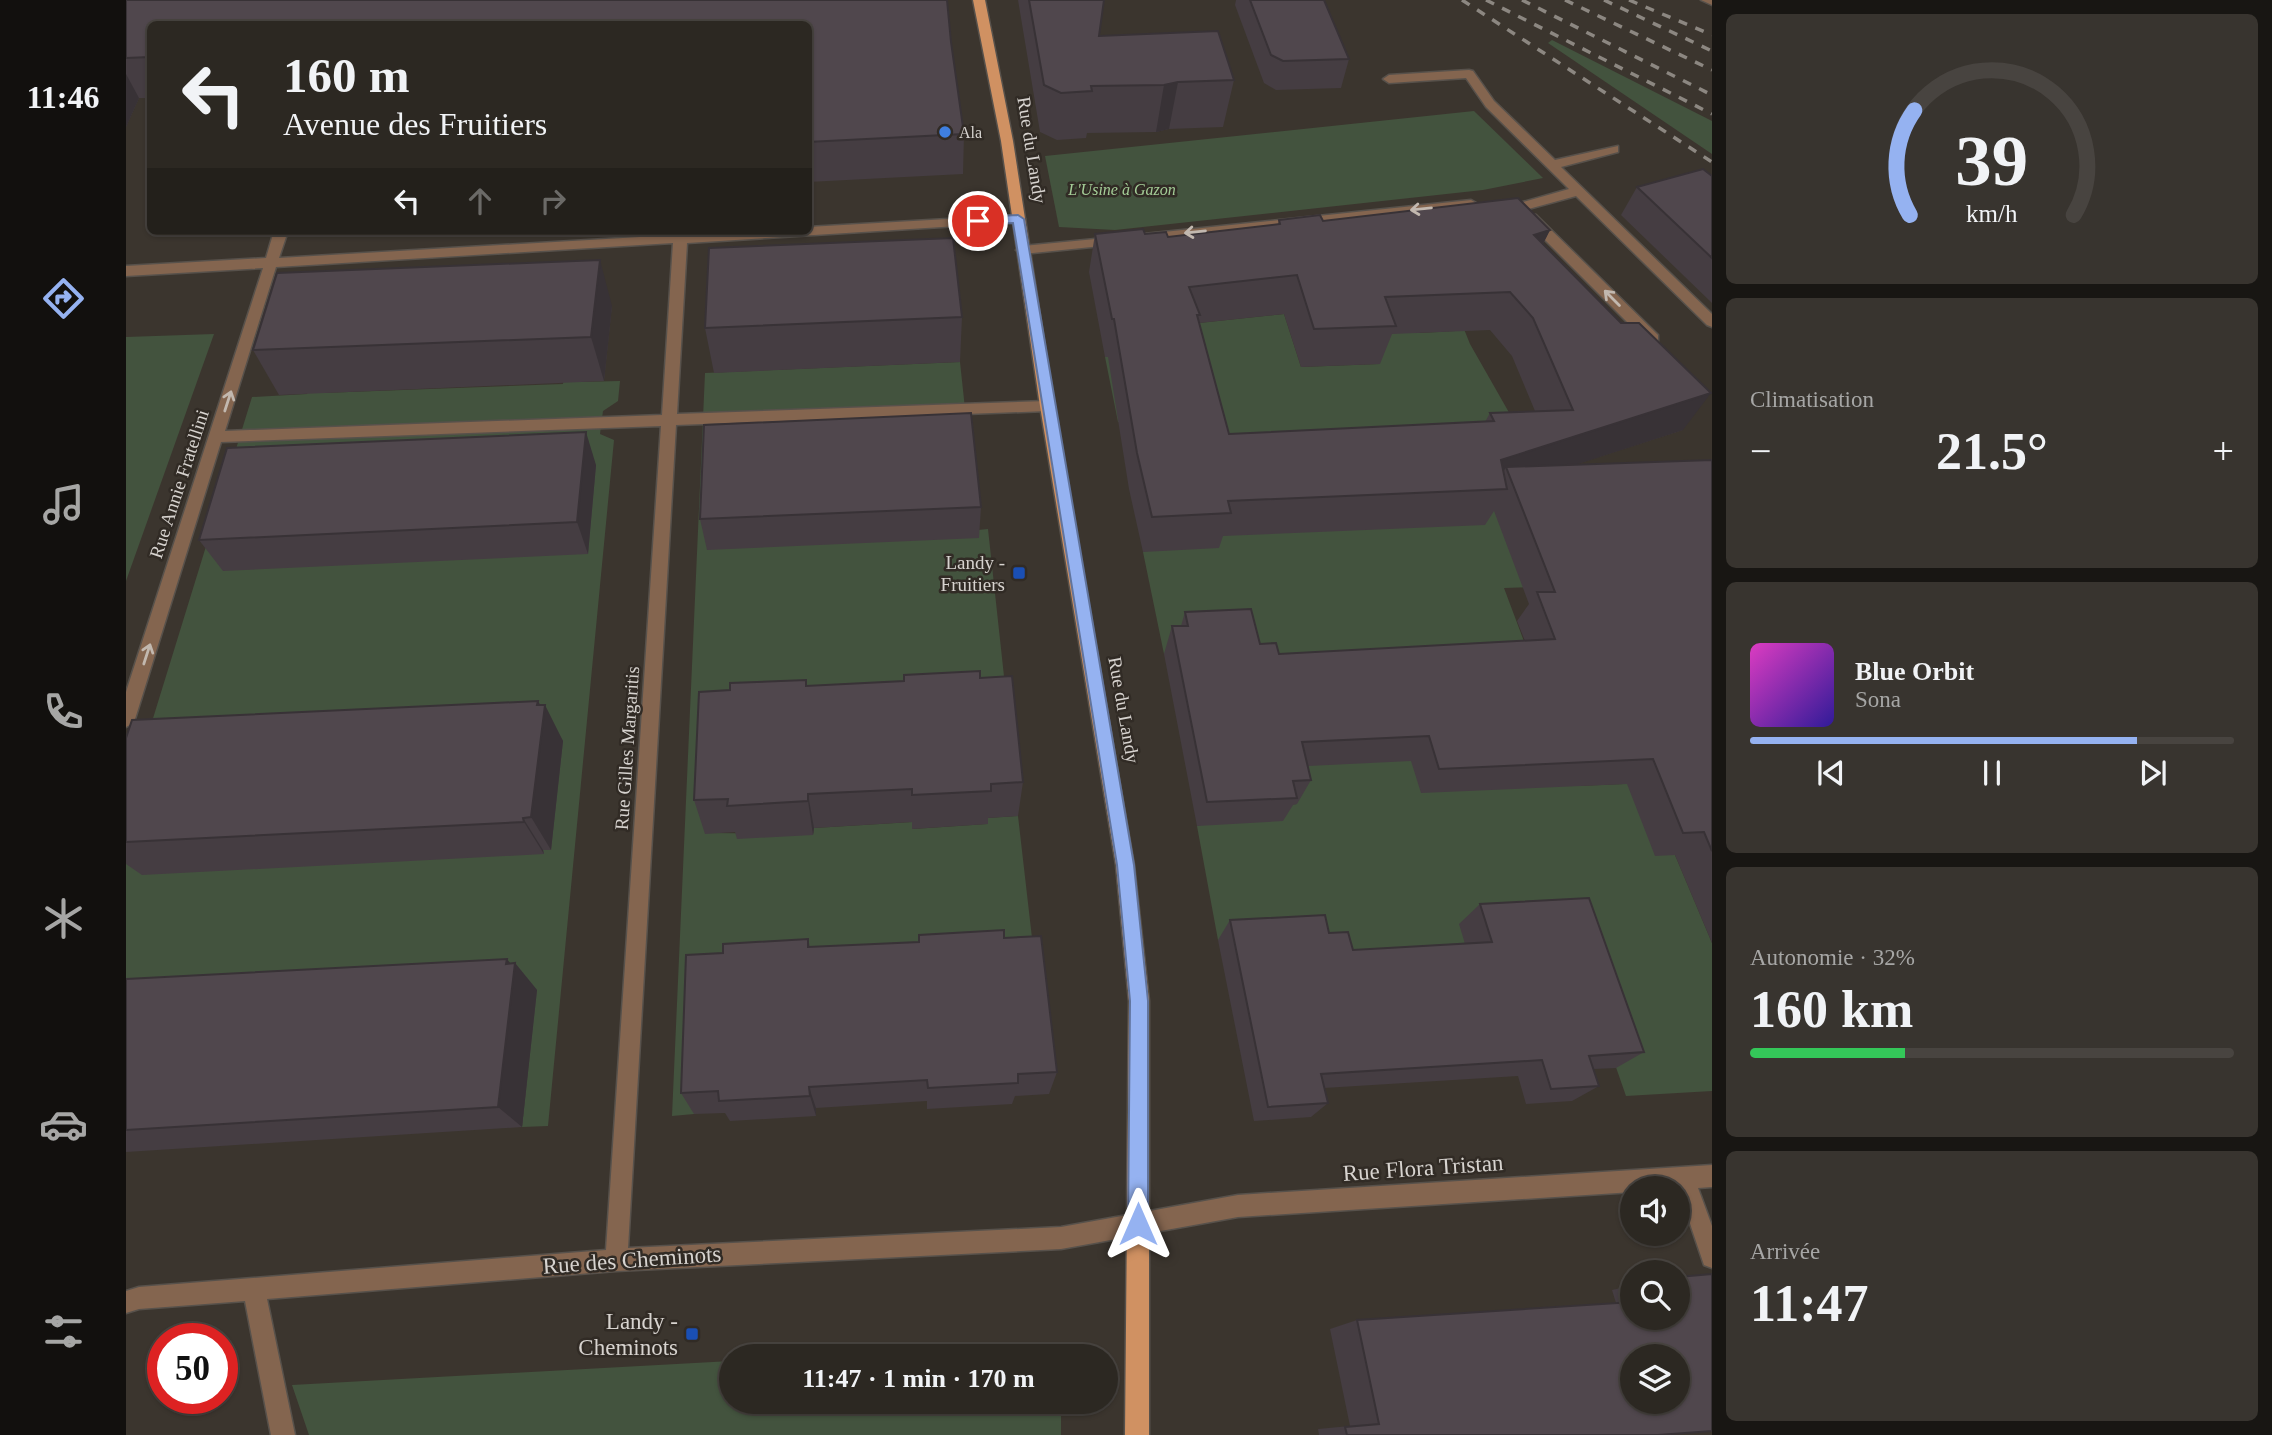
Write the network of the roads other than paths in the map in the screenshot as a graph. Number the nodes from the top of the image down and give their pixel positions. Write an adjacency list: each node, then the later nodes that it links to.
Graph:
1 (979, 0): 7 (main road, Rue du Landy)
2 (1388, 79): 4 (street)
3 (1614, 149): 4 (street)
4 (1552, 165): 5 (street)
5 (1579, 191): 14 (street); 15 (street, one-way to 5)
6 (1482, 203): 11 (street, one-way to 11)
7 (1018, 219): 8 (street); 11 (main road, Rue du Landy)
8 (812, 229)
9 (280, 235): 12 (street, Rue Annie Fratellini)
10 (680, 235): 12 (street); 17 (street, Rue Gilles Margaritis)
11 (1023, 250): 16 (main road, Rue du Landy)
12 (272, 262): 13 (street); 18 (street, Rue Annie Fratellini, one-way to 12)
13 (126, 271)
14 (1712, 322)
15 (1664, 351)
16 (1047, 406): 17 (street); 24 (main road, Rue du Landy)
17 (668, 420): 18 (street); 26 (street, Rue Gilles Margaritis)
18 (216, 438): 19 (street, Rue Annie Fratellini, one-way to 18)
19 (126, 719)
20 (1712, 1176): 21 (street, Rue Flora Tristan)
21 (1690, 1177)
22 (1620, 1181): 24 (street, Rue Flora Tristan)
23 (1690, 1194): 25 (street)
24 (1138, 1224): 26 (street, Rue des Cheminots); 30 (main road, Rue du Landy)
25 (1712, 1257)
26 (615, 1260): 27 (street, Rue des Cheminots)
27 (254, 1289): 28 (street, Rue des Cheminots); 29 (street)
28 (126, 1302)
29 (283, 1435)
30 (1137, 1435)

